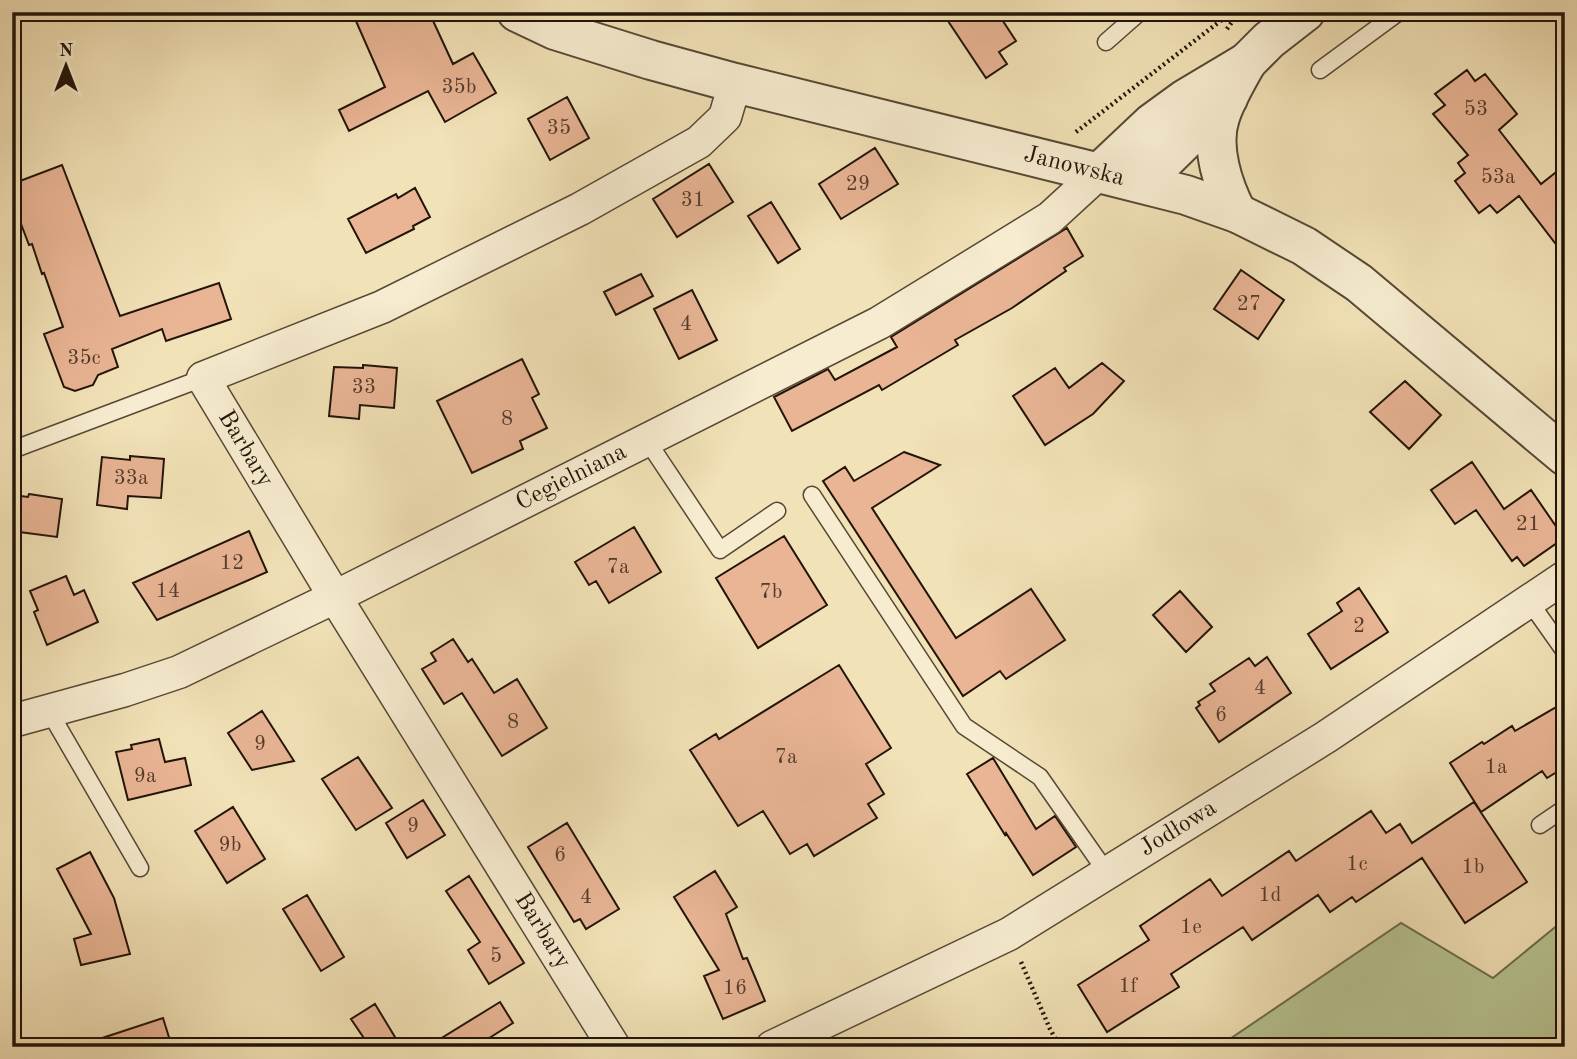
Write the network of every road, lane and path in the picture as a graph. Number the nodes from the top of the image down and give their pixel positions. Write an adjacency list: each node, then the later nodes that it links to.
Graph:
1 (517, 12): 9 (street, Janowska)
2 (1140, 12): 6 (lane)
3 (1232, 12): 11 (path)
4 (1305, 12): 7 (street)
5 (1399, 12): 8 (lane)
6 (1106, 42)
7 (1247, 62): 10 (street); 12 (street)
8 (1320, 71)
9 (735, 83): 12 (street, Janowska); 14 (street)
10 (1228, 98): 12 (street); 13 (street)
11 (1067, 138)
12 (1114, 177): 13 (street, Janowska); 15 (street, Cegielniana)
13 (1237, 212): 17 (street, Janowska)
14 (203, 378): 16 (lane); 21 (street, Barbary)
15 (646, 439): 19 (lane); 21 (street, Cegielniana)
16 (12, 450)
17 (1565, 456)
18 (812, 495): 29 (lane)
19 (777, 511)
20 (1565, 577): 22 (street, Jodłowa)
21 (335, 597): 24 (street, Cegielniana); 31 (street, Barbary)
22 (1529, 601): 23 (lane); 29 (street, Jodłowa)
23 (1565, 652)
24 (49, 711): 25 (street, Cegielniana); 28 (lane)
25 (12, 721)
26 (1565, 808): 27 (lane)
27 (1540, 825)
28 (140, 868)
29 (1107, 873): 30 (street, Jodłowa)
30 (1009, 934): 32 (street, Jodłowa); 33 (path)
31 (614, 1047)
32 (772, 1047)
33 (1060, 1047)

